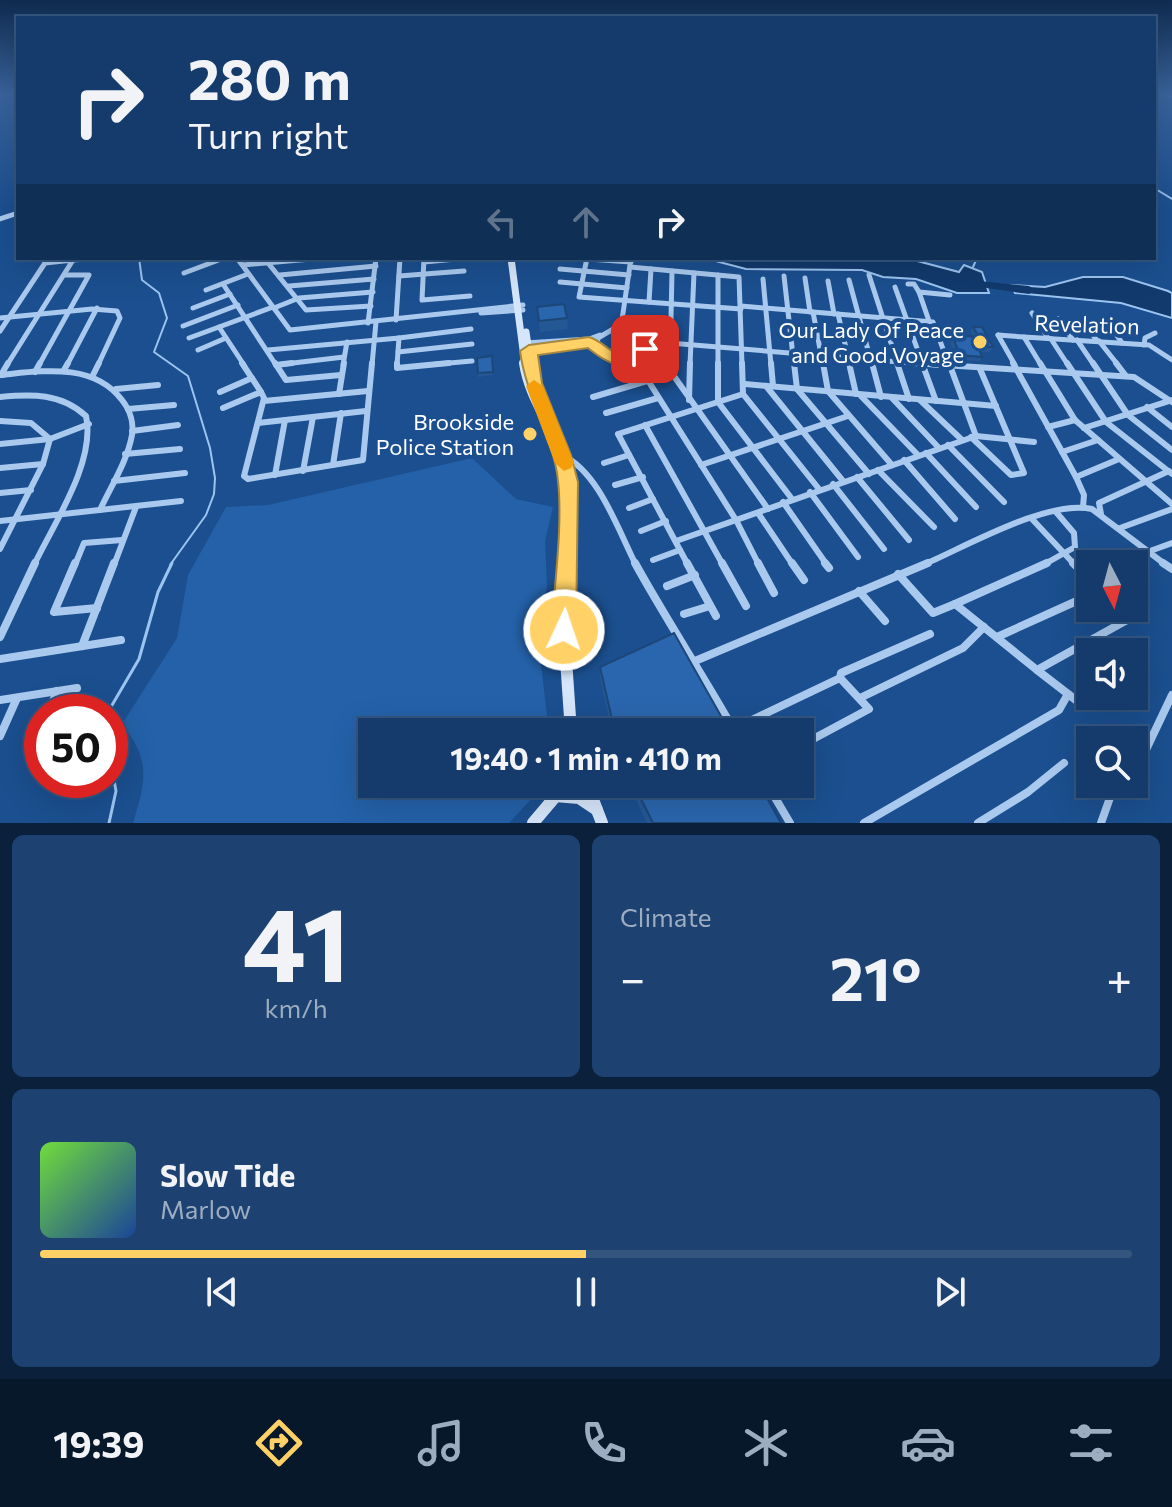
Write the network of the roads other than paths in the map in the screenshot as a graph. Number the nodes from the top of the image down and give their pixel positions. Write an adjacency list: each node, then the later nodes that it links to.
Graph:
1 (73, 260): 24 (street); 71 (street)
2 (238, 260): 13 (street)
3 (283, 260): 11 (street)
4 (376, 260): 14 (street)
5 (400, 260): 29 (street)
6 (424, 260): 23 (street)
7 (513, 260): 61 (main road)
8 (587, 260): 18 (street)
9 (605, 260): 12 (street)
10 (207, 261): 20 (street)
11 (268, 263): 13 (street); 25 (street)
12 (631, 263): 16 (street); 26 (street)
13 (242, 265): 22 (street)
14 (376, 266): 25 (street); 32 (street)
15 (560, 269): 18 (street)
16 (651, 269): 19 (street); 52 (street)
17 (464, 271): 23 (street)
18 (585, 271): 26 (street); 38 (street)
19 (672, 271): 21 (street); 53 (street)
20 (184, 273)
21 (694, 273): 27 (street); 55 (street)
22 (248, 274): 37 (street); 57 (street)
23 (424, 274): 29 (street); 50 (street)
24 (65, 275): 65 (street); 68 (street)
25 (279, 275): 40 (street)
26 (629, 275): 42 (street)
27 (718, 275): 58 (street); 62 (street)
28 (869, 275): 75 (street)
29 (399, 276): 78 (street)
30 (784, 276): 64 (street)
31 (805, 278): 66 (street)
32 (374, 279): 40 (street); 44 (street)
33 (763, 279): 63 (street)
34 (849, 280): 70 (street)
35 (828, 281): 69 (street)
36 (560, 282): 38 (street)
37 (223, 284): 43 (street); 46 (street)
38 (582, 284): 42 (street); 51 (street)
39 (908, 284): 45 (street)
40 (289, 286): 49 (street)
41 (895, 287): 76 (street)
42 (627, 288): 51 (street)
43 (206, 290)
44 (373, 292): 49 (street); 56 (street)
45 (919, 292): 47 (street); 79 (street)
46 (230, 294): 54 (street); 60 (street)
47 (950, 295)
48 (470, 296): 50 (street)
49 (299, 298): 56 (street); 57 (street)
50 (422, 300): 73 (street)
51 (625, 301): 52 (street); 85 (street)
52 (649, 302): 53 (street)
53 (671, 304): 55 (street); 100 (street)
54 (238, 305): 72 (street); 83 (street)
55 (694, 305): 58 (street); 104 (street)
56 (371, 306): 80 (street)
57 (273, 307): 72 (street); 80 (street)
58 (717, 307): 62 (street); 107 (street)
59 (97, 308): 65 (street); 126 (street); 135 (street)
60 (193, 308)
61 (520, 308): 73 (street); 106 (main road)
62 (741, 308): 63 (street); 108 (street)
63 (764, 309): 64 (street); 111 (street)
64 (789, 310): 66 (street); 113 (street)
65 (69, 311): 68 (street); 127 (street)
66 (811, 312): 69 (street); 114 (street)
67 (1032, 313): 94 (street)
68 (40, 314): 71 (street); 130 (street)
69 (836, 314): 70 (street); 117 (street)
70 (859, 316): 75 (street); 118 (street)
71 (10, 317): 74 (street); 87 (street)
72 (245, 317): 84 (street); 110 (street)
73 (420, 317): 78 (street)
74 (0, 318)
75 (883, 318): 76 (street); 121 (street)
76 (907, 319): 79 (street); 122 (street)
77 (1058, 319): 96 (street)
78 (396, 320): 80 (street)
79 (929, 321): 124 (street)
80 (372, 322): 95 (street)
81 (1085, 323): 98 (street)
82 (1110, 325): 101 (street)
83 (183, 326)
84 (219, 327): 91 (street); 92 (street)
85 (621, 327): 89 (street); 97 (street)
86 (471, 329): 93 (street)
87 (0, 331)
88 (1155, 333): 105 (street)
89 (600, 335): 103 (street); 106 (street)
90 (1024, 337): 94 (street, Revelation); 128 (street); 129 (street, Revelation)
91 (189, 338)
92 (226, 338): 109 (street); 136 (street)
93 (399, 338): 95 (street); 112 (street)
94 (1049, 339): 96 (street, Revelation); 132 (street)
95 (374, 340): 99 (street); 143 (street)
96 (1075, 340): 98 (street, Revelation); 133 (street)
97 (645, 341): 100 (street); 116 (street)
98 (1098, 341): 101 (street, Revelation); 134 (street)
99 (347, 342): 110 (street); 115 (street)
100 (668, 343): 104 (street); 156 (street)
101 (1122, 343): 105 (street, Revelation)
102 (472, 344): 112 (street)
103 (597, 345): 106 (street); 116 (street)
104 (693, 345): 107 (street); 156 (street)
105 (1144, 345): 119 (street, Revelation)
106 (525, 347): 203 (main road)
107 (716, 347): 108 (street); 161 (street)
108 (743, 349): 111 (street); 138 (street)
109 (198, 350)
110 (268, 350): 123 (street)
111 (769, 351): 113 (street); 140 (street)
112 (398, 352): 120 (street)
113 (794, 354): 114 (street); 142 (street)
114 (820, 356): 117 (street); 144 (street)
115 (344, 357): 123 (street); 131 (street)
116 (634, 358): 137 (street)
117 (848, 358): 118 (street); 149 (street)
118 (872, 360): 121 (street); 152 (street)
119 (1172, 360)
120 (472, 361)
121 (897, 362): 122 (street); 155 (street)
122 (923, 364): 124 (street); 159 (street)
123 (276, 365): 131 (street)
124 (951, 367): 125 (street); 162 (street)
125 (980, 369): 128 (street); 164 (street)
126 (64, 370): 127 (street); 135 (street)
127 (35, 372): 130 (street)
128 (1018, 372): 129 (street); 185 (street)
129 (1047, 373): 132 (street); 177 (street, Revelation)
130 (1, 375)
131 (341, 375): 147 (street)
132 (1074, 375): 133 (street); 179 (street)
133 (1100, 375): 134 (street); 172 (street)
134 (1126, 376): 160 (street)
135 (92, 377): 141 (street)
136 (252, 378): 145 (street); 146 (street)
137 (647, 381): 151 (street); 154 (street)
138 (745, 384): 140 (street); 148 (street)
139 (158, 385): 141 (street)
140 (769, 386): 142 (street); 189 (street)
141 (116, 389): 167 (street)
142 (797, 389): 144 (street); 181 (street)
143 (368, 391): 147 (street); 169 (street)
144 (828, 391): 149 (street); 173 (street)
145 (220, 392)
146 (261, 392): 158 (street); 166 (street)
147 (339, 394): 158 (street)
148 (743, 394): 161 (street); 192 (street)
149 (858, 394): 152 (street); 206 (street)
150 (0, 397): 182 (street)
151 (593, 397)
152 (881, 397): 153 (street)
153 (890, 397): 155 (street); 200 (street)
154 (658, 398): 171 (street); 175 (street)
155 (909, 399): 157 (street)
156 (689, 400): 168 (street)
157 (919, 400): 159 (street); 193 (street)
158 (264, 401): 180 (street)
159 (936, 401): 162 (street)
160 (1171, 401): 165 (street)
161 (718, 402): 168 (street); 199 (street)
162 (966, 404): 164 (street); 190 (street)
163 (174, 405): 167 (street)
164 (996, 406): 194 (street)
165 (1147, 407): 172 (street); 186 (street)
166 (223, 408)
167 (128, 409): 188 (street)
168 (697, 409): 175 (street); 208 (street)
169 (366, 411): 170 (street); 213 (street)
170 (341, 413): 174 (street); 213 (street)
171 (606, 413)
172 (1128, 415): 179 (street); 202 (street)
173 (848, 416): 181 (street); 215 (street)
174 (313, 417): 176 (street); 218 (street)
175 (671, 417): 184 (street); 214 (street)
176 (285, 420): 180 (street); 222 (street)
177 (1075, 420): 185 (street); 187 (street, Revelation)
178 (0, 421): 191 (street)
179 (1106, 422): 187 (street); 219 (street)
180 (258, 423): 222 (street)
181 (824, 423): 189 (street); 221 (street)
182 (89, 424): 191 (street); 250 (street)
183 (178, 425): 188 (street)
184 (645, 425): 207 (street); 260 (street)
185 (1048, 427): 204 (street)
186 (1172, 427)
187 (1084, 428): 195 (street, Revelation)
188 (132, 431): 205 (street)
189 (802, 431): 192 (street); 228 (street)
190 (973, 437): 193 (street); 194 (street); 194 (street)
191 (50, 439): 197 (street); 212 (street)
192 (777, 439): 199 (street); 231 (street)
193 (961, 439): 198 (street)
194 (1009, 440): 196 (street)
195 (1098, 440): 204 (street); 209 (street, Revelation)
196 (1034, 442)
197 (0, 444)
198 (948, 445): 200 (street); 239 (street)
199 (752, 448): 208 (street); 236 (street)
200 (939, 448): 206 (street)
201 (180, 449): 205 (street)
202 (1172, 450)
203 (560, 451): 296 (street); 308 (main road)
204 (1062, 452): 225 (street)
205 (125, 454): 227 (street)
206 (922, 454): 210 (street); 242 (street)
207 (629, 455): 211 (street); 223 (street)
208 (727, 455): 214 (street); 245 (street)
209 (1119, 459): 225 (street); 226 (street, Revelation)
210 (904, 460): 215 (street); 251 (street)
211 (604, 463)
212 (43, 464): 216 (street); 232 (street)
213 (333, 465): 218 (street)
214 (701, 465): 254 (street)
215 (892, 465): 217 (street)
216 (0, 468)
217 (878, 470): 221 (street); 257 (street)
218 (303, 471): 222 (street)
219 (1171, 472): 226 (street)
220 (185, 473): 227 (street)
221 (869, 474): 224 (street)
222 (275, 475)
223 (643, 477): 230 (street); 235 (street)
224 (857, 477): 228 (street); 262 (street)
225 (1076, 477): 243 (street)
226 (1145, 480): 240 (street, Revelation); 249 (street)
227 (114, 481): 246 (street)
228 (843, 481): 229 (street)
229 (833, 484): 231 (street); 266 (street)
230 (615, 485)
231 (819, 489): 233 (street)
232 (31, 490): 234 (street); 253 (street)
233 (810, 492): 236 (street); 269 (street)
234 (0, 493)
235 (653, 499): 244 (street); 256 (street)
236 (792, 499): 238 (street)
237 (181, 501): 241 (street)
238 (783, 502): 245 (street); 272 (street)
239 (1004, 502)
240 (1172, 506): 258 (street)
241 (136, 507): 246 (street); 261 (street)
242 (976, 507)
243 (1083, 507): 247 (street); 249 (street)
244 (629, 508)
245 (768, 509): 248 (street)
246 (100, 510): 250 (street)
247 (1056, 512): 252 (street); 268 (street)
248 (758, 513): 254 (street); 276 (street)
249 (1101, 514): 258 (street)
250 (58, 515): 253 (street); 291 (street)
251 (955, 519)
252 (1032, 519): 268 (street); 274 (street)
253 (16, 520): 255 (street); 265 (street)
254 (736, 520): 260 (street); 279 (street)
255 (0, 521)
256 (666, 521): 259 (street); 264 (street)
257 (934, 527)
258 (1120, 528): 267 (street)
259 (641, 531)
260 (705, 532): 264 (street); 283 (street)
261 (122, 540): 284 (street); 284 (street)
262 (909, 540)
263 (1172, 543): 267 (street)
264 (678, 545): 270 (street); 275 (street)
265 (0, 549)
266 (884, 549)
267 (1150, 551): 273 (street)
268 (1066, 554): 271 (street); 281 (street)
269 (858, 557)
270 (653, 560)
271 (1076, 565)
272 (829, 568)
273 (1172, 569)
274 (898, 574): 278 (street); 281 (street)
275 (695, 575): 277 (street); 282 (street)
276 (804, 580)
277 (667, 586)
278 (859, 591): 287 (street); 296 (street)
279 (774, 593)
280 (1076, 601): 292 (street)
281 (955, 604): 289 (street)
282 (710, 606): 285 (street); 286 (street)
283 (746, 606)
284 (97, 608): 294 (street)
285 (684, 614)
286 (716, 616)
287 (885, 621)
288 (1123, 622): 297 (street)
289 (984, 627): 292 (street); 305 (street)
290 (930, 634): 298 (street)
291 (0, 637)
292 (997, 637): 297 (street)
293 (121, 640): 294 (street)
294 (82, 646): 295 (street)
295 (0, 659)
296 (695, 661): 309 (street)
297 (1037, 670): 302 (street)
298 (840, 678): 305 (street); 310 (street)
299 (77, 688): 300 (street)
300 (57, 691): 301 (street); 304 (street)
301 (56, 694)
302 (1068, 694): 307 (street); 322 (street)
303 (1172, 695): 313 (street)
304 (17, 698): 306 (street); 311 (street)
305 (860, 698): 312 (street)
306 (0, 700)
307 (1076, 700)
308 (570, 718)
309 (727, 718)
310 (760, 718)
311 (0, 736)
312 (814, 738)
313 (1148, 746)
314 (1064, 763): 323 (street)
315 (553, 798): 320 (main road)
316 (579, 798): 319 (main road)
317 (775, 798): 321 (street)
318 (1110, 798): 324 (street)
319 (600, 816)
320 (533, 823)
321 (790, 823)
322 (864, 823)
323 (978, 823)
324 (1101, 823)

